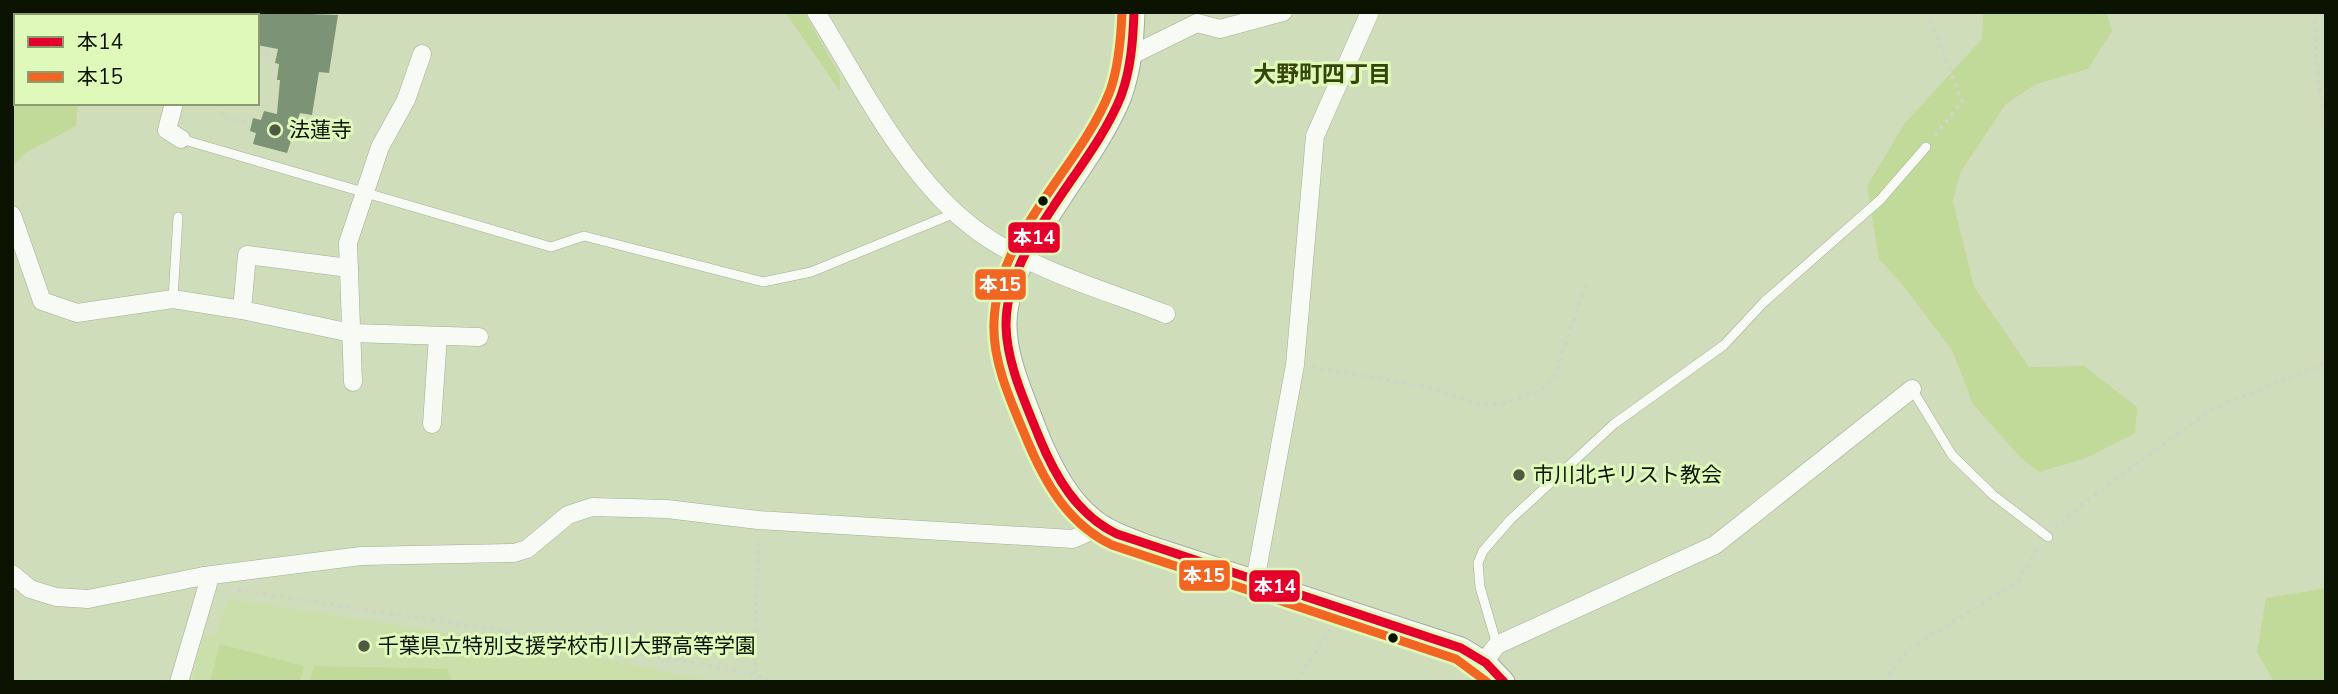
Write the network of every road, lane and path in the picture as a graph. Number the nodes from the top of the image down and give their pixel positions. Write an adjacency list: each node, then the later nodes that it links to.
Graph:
1 (816, 12): 20 (street)
2 (1134, 12): 9 (street)
3 (1283, 12): 9 (street)
4 (1370, 12): 33 (street)
5 (1927, 12): 18 (path)
6 (2315, 12): 11 (path)
7 (259, 52): 10 (path)
8 (422, 54): 19 (street)
9 (1132, 55): 23 (street)
10 (274, 56)
11 (2319, 90): 12 (path); 16 (path)
12 (2326, 92)
13 (173, 105): 17 (street)
14 (224, 105): 15 (path)
15 (250, 123)
16 (2326, 130)
17 (181, 139): 19 (lane)
18 (1926, 147): 44 (lane)
19 (363, 192): 20 (lane); 24 (street)
20 (956, 213): 23 (street)
21 (12, 215): 26 (street)
22 (178, 217): 26 (lane)
23 (1025, 259): 28 (street); 38 (street)
24 (349, 268): 27 (street); 29 (street)
25 (1587, 282): 33 (path)
26 (173, 299): 27 (street)
27 (242, 310): 29 (street)
28 (1166, 314)
29 (351, 333): 30 (street); 34 (street)
30 (438, 336): 31 (street); 36 (street)
31 (479, 337)
32 (2326, 363): 39 (path)
33 (1295, 365): 42 (street)
34 (353, 382)
35 (1912, 388): 39 (lane); 44 (street)
36 (432, 424)
37 (758, 520): 38 (street); 41 (street); 45 (path)
38 (1102, 526): 42 (street)
39 (2048, 537): 51 (path)
40 (12, 575): 41 (street)
41 (206, 580): 45 (path); 46 (street)
42 (1255, 581): 43 (street)
43 (1344, 610): 44 (street); 49 (path)
44 (1490, 653): 50 (street)
45 (753, 674): 47 (path); 48 (path)
46 (179, 682)
47 (755, 682)
48 (775, 682)
49 (1296, 682)
50 (1504, 682)
51 (1883, 682)

